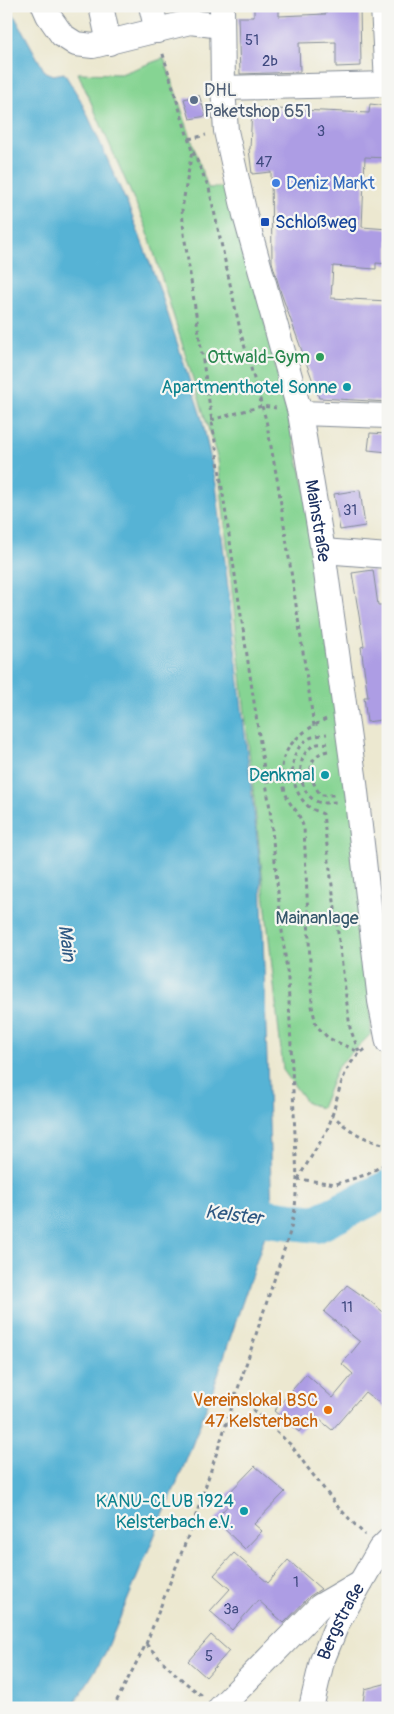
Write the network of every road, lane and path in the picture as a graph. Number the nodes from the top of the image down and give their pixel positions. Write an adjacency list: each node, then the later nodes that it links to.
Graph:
1 (44, 6): 7 (street)
2 (101, 6): 7 (street)
3 (151, 6): 6 (street)
4 (383, 6): 8 (street)
5 (222, 16): 6 (street); 9 (street, Mainstraße)
6 (157, 31): 7 (street); 10 (path)
7 (109, 44)
8 (387, 84): 9 (street)
9 (223, 88): 12 (street, Mainstraße)
10 (192, 151): 11 (path); 14 (path)
11 (262, 406): 14 (path); 18 (path)
12 (300, 413): 13 (street); 15 (street, Mainstraße)
13 (388, 416)
14 (211, 420): 24 (path)
15 (323, 551): 16 (street); 25 (street, Mainstraße)
16 (388, 556)
17 (333, 718): 18 (path)
18 (314, 726): 23 (path)
19 (335, 733): 22 (path)
20 (324, 744): 26 (path)
21 (337, 750): 25 (path)
22 (293, 779): 23 (path); 28 (path)
23 (282, 780): 24 (path); 28 (path)
24 (266, 781): 32 (path)
25 (355, 783): 27 (street, Mainstraße)
26 (331, 802)
27 (388, 1042): 28 (path)
28 (359, 1052): 29 (path)
29 (331, 1114): 30 (path); 32 (path)
30 (388, 1145)
31 (388, 1162): 32 (path)
32 (298, 1179): 33 (path)
33 (235, 1393): 34 (path); 37 (path)
34 (361, 1531)
35 (388, 1541): 36 (street, Bergstraße)
36 (361, 1582): 40 (street); 41 (street, Bergstraße)
37 (146, 1644): 38 (path); 39 (path)
38 (192, 1688)
39 (113, 1708)
40 (220, 1708)
41 (311, 1708)

